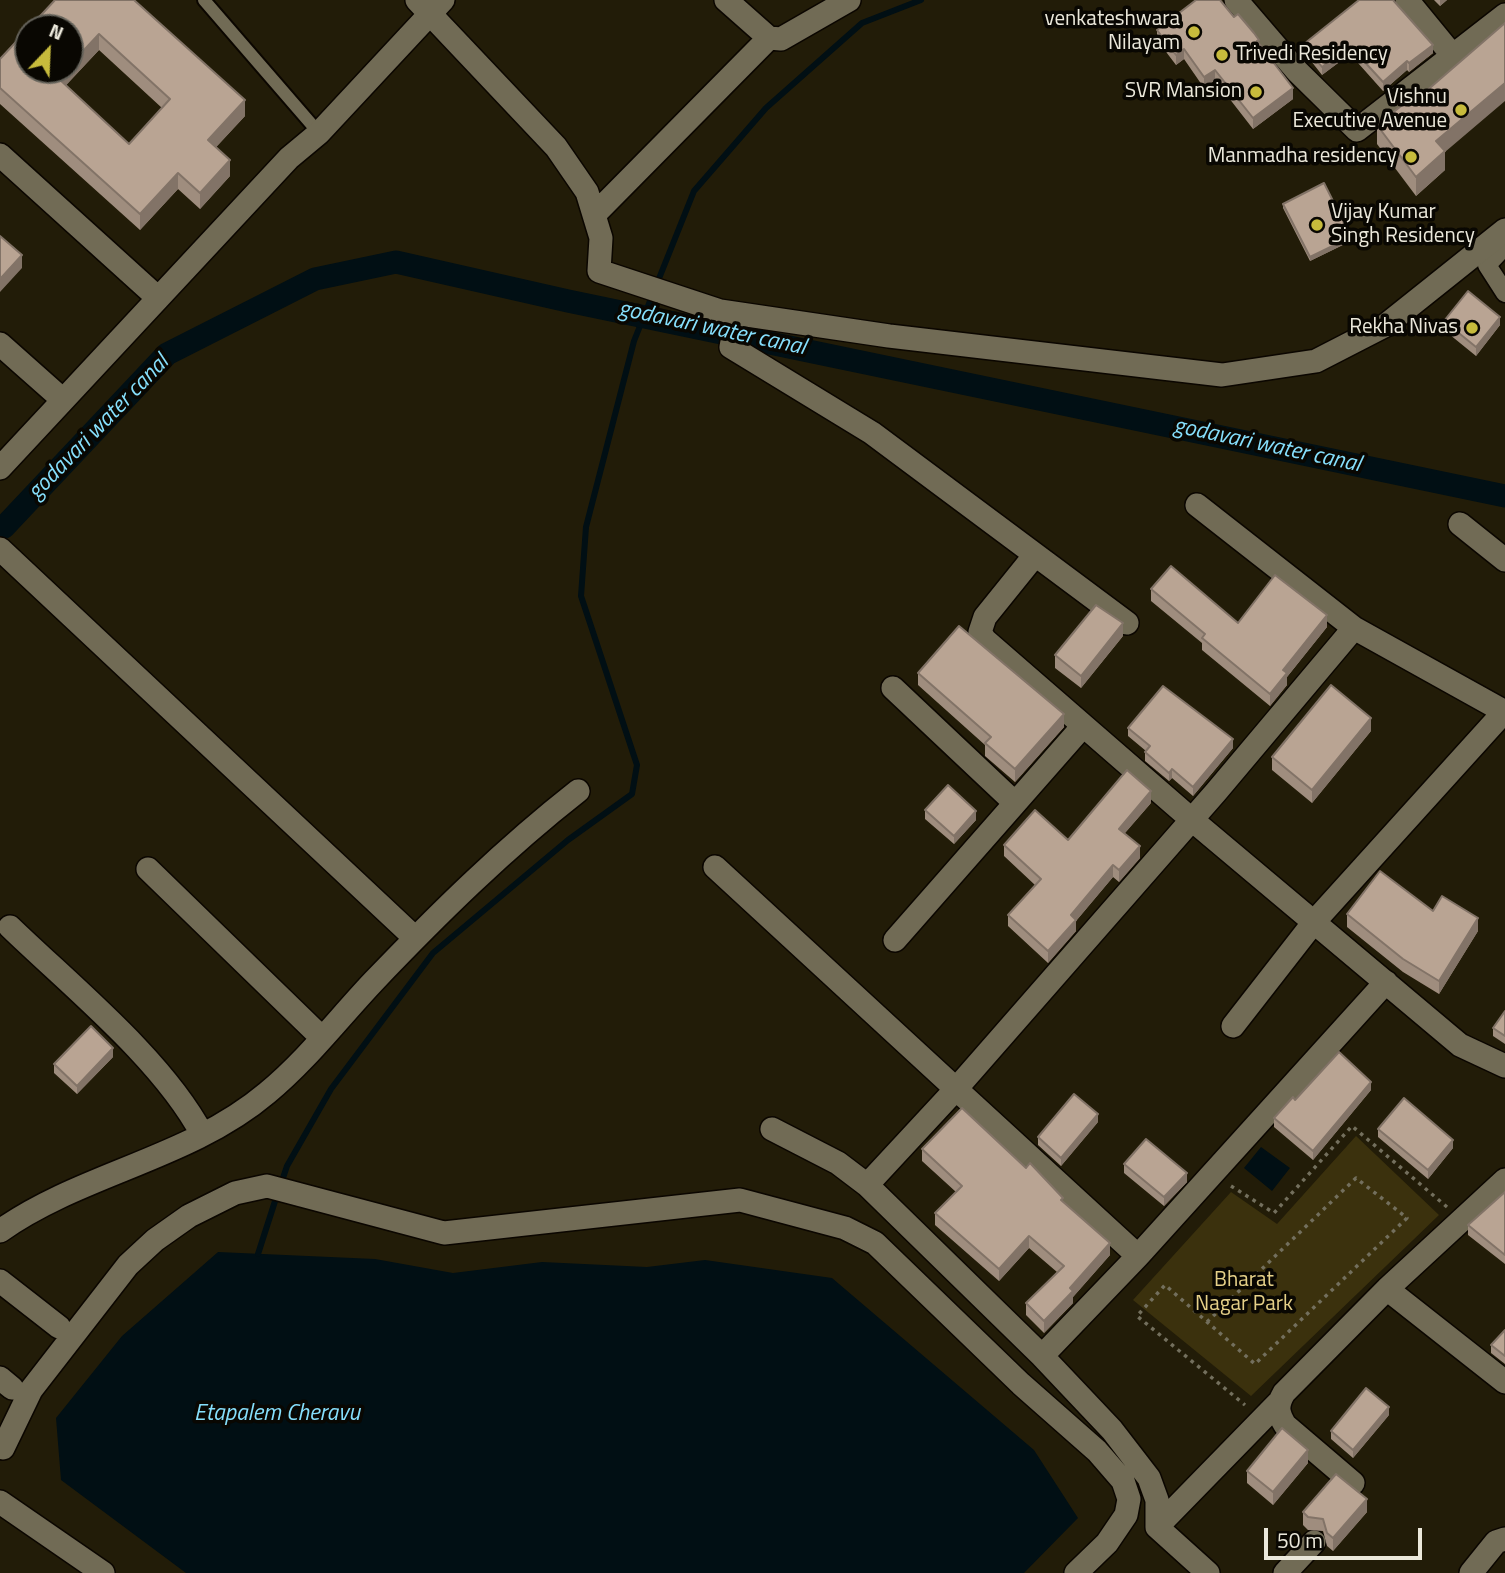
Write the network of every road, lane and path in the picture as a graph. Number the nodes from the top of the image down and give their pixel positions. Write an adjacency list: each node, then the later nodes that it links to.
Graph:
1 (204, 0): 10 (lane)
2 (726, 0): 8 (street)
3 (849, 0): 8 (street)
4 (1236, 0): 9 (street)
5 (1408, 0): 9 (street)
6 (430, 5): 10 (street); 12 (street)
7 (1505, 15): 9 (street)
8 (769, 38): 12 (street)
9 (1452, 56)
10 (304, 144): 16 (street)
11 (0, 155): 16 (street)
12 (594, 215): 17 (street)
13 (1505, 230): 17 (street)
14 (1505, 246): 15 (street)
15 (1505, 293)
16 (158, 298): 19 (street)
17 (729, 328): 24 (street)
18 (0, 344): 19 (street)
19 (63, 400): 20 (street)
20 (0, 468)
21 (1197, 505): 27 (street)
22 (1460, 524): 25 (street)
23 (0, 549): 38 (street)
24 (1035, 555): 26 (street); 30 (street)
25 (1505, 560)
26 (1127, 623)
27 (1354, 628): 29 (street); 33 (street)
28 (893, 688): 32 (street)
29 (1504, 712): 36 (street)
30 (1083, 726): 32 (street); 33 (street)
31 (578, 791): 38 (street)
32 (1015, 803): 39 (street)
33 (1191, 819): 36 (street); 44 (street)
34 (715, 867): 44 (street)
35 (148, 869): 42 (street)
36 (1314, 922): 40 (street); 41 (street)
37 (10, 927): 46 (street)
38 (415, 938): 42 (street)
39 (895, 940)
40 (1386, 982): 43 (street); 52 (street)
41 (1233, 1026)
42 (321, 1037): 46 (street)
43 (1505, 1066)
44 (956, 1089): 49 (street); 52 (street)
45 (772, 1129): 49 (street)
46 (202, 1134): 51 (street)
47 (1505, 1180): 50 (street)
48 (1226, 1183): 50 (path)
49 (867, 1185): 57 (street)
50 (1462, 1220): 54 (street)
51 (0, 1231)
52 (1138, 1256): 57 (street)
53 (0, 1280): 56 (street)
54 (1387, 1289): 58 (street); 59 (street)
55 (1207, 1322): 55 (path); 60 (path)
56 (59, 1327)
57 (1042, 1356): 64 (street)
58 (1505, 1382)
59 (1278, 1404): 62 (street); 64 (street)
60 (1248, 1408)
61 (3, 1448): 68 (street)
62 (1353, 1483)
63 (0, 1502): 67 (street)
64 (1157, 1527): 69 (street)
65 (1505, 1539): 71 (street)
66 (1314, 1542): 70 (street)
67 (103, 1573)
68 (1076, 1573)
69 (1208, 1573)
70 (1285, 1573)
71 (1471, 1573)

